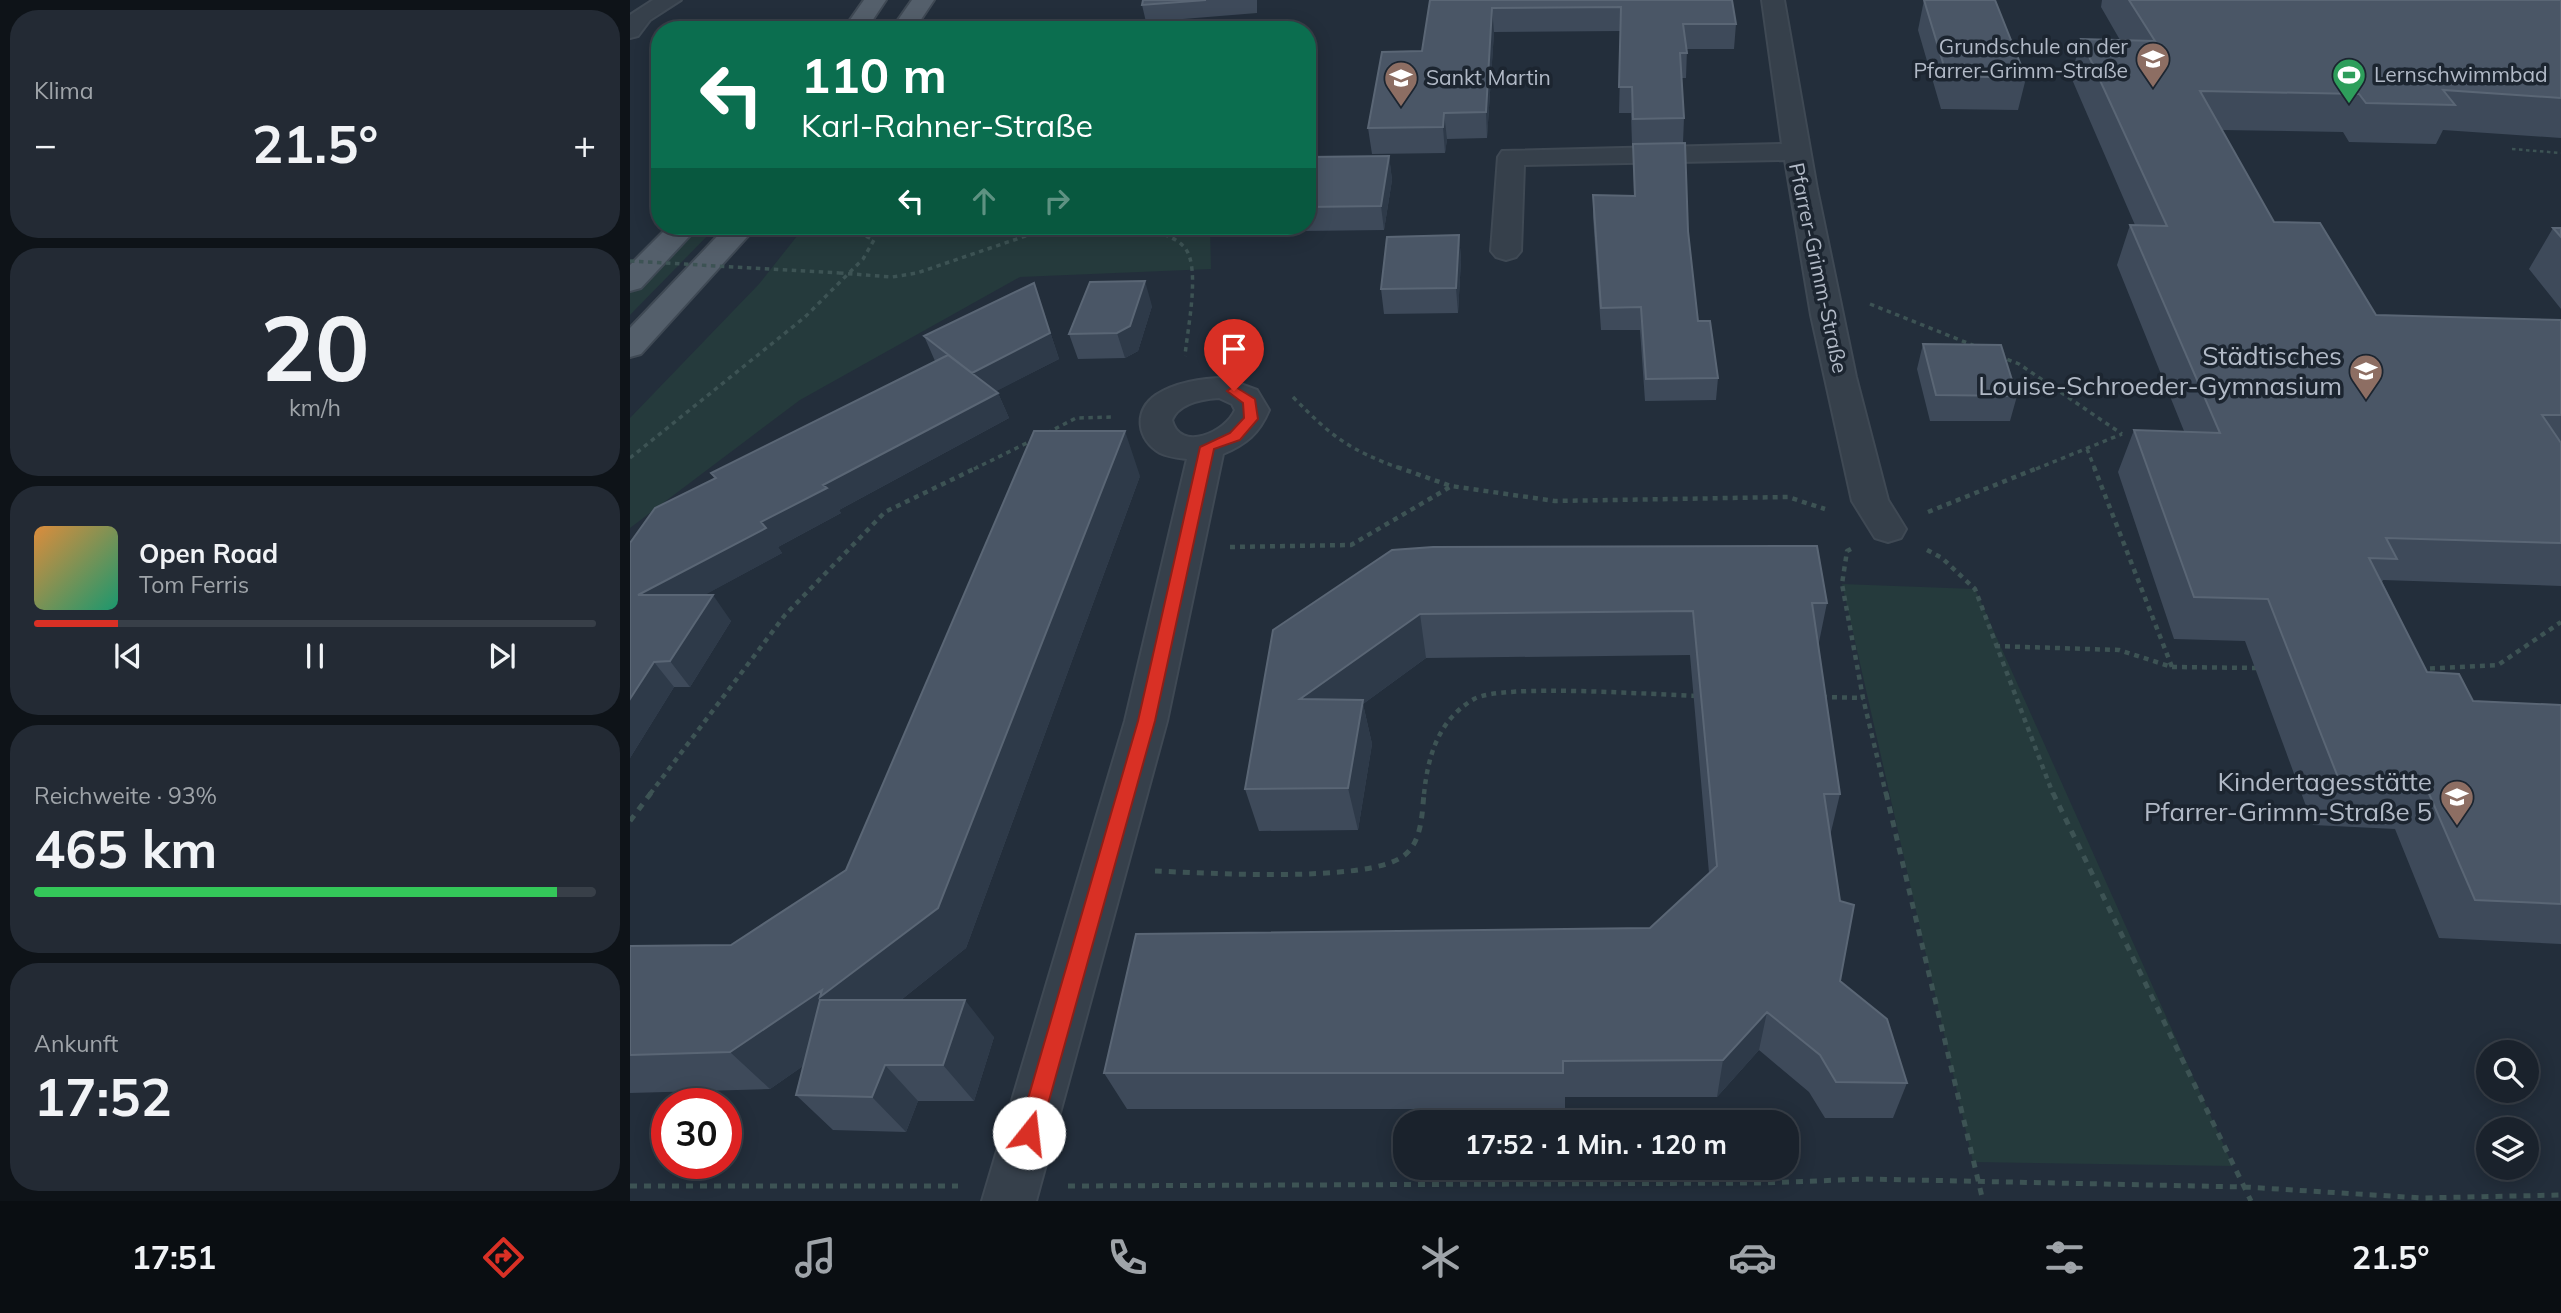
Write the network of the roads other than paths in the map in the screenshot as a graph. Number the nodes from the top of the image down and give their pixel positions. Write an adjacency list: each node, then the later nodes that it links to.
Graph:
1 (670, 0): 7 (street)
2 (875, 0): 5 (main road)
3 (923, 0): 6 (main road)
4 (1773, 0): 8 (street, Pfarrer-Grimm-Straße)
5 (860, 21)
6 (908, 21)
7 (630, 31)
8 (1794, 152): 11 (street); 15 (street, Pfarrer-Grimm-Straße)
9 (676, 235): 12 (main road)
10 (735, 235): 13 (main road)
11 (1506, 251)
12 (630, 282)
13 (630, 347)
14 (1207, 447): 14 (street); 16 (street)
15 (1888, 529)
16 (1012, 1194)

